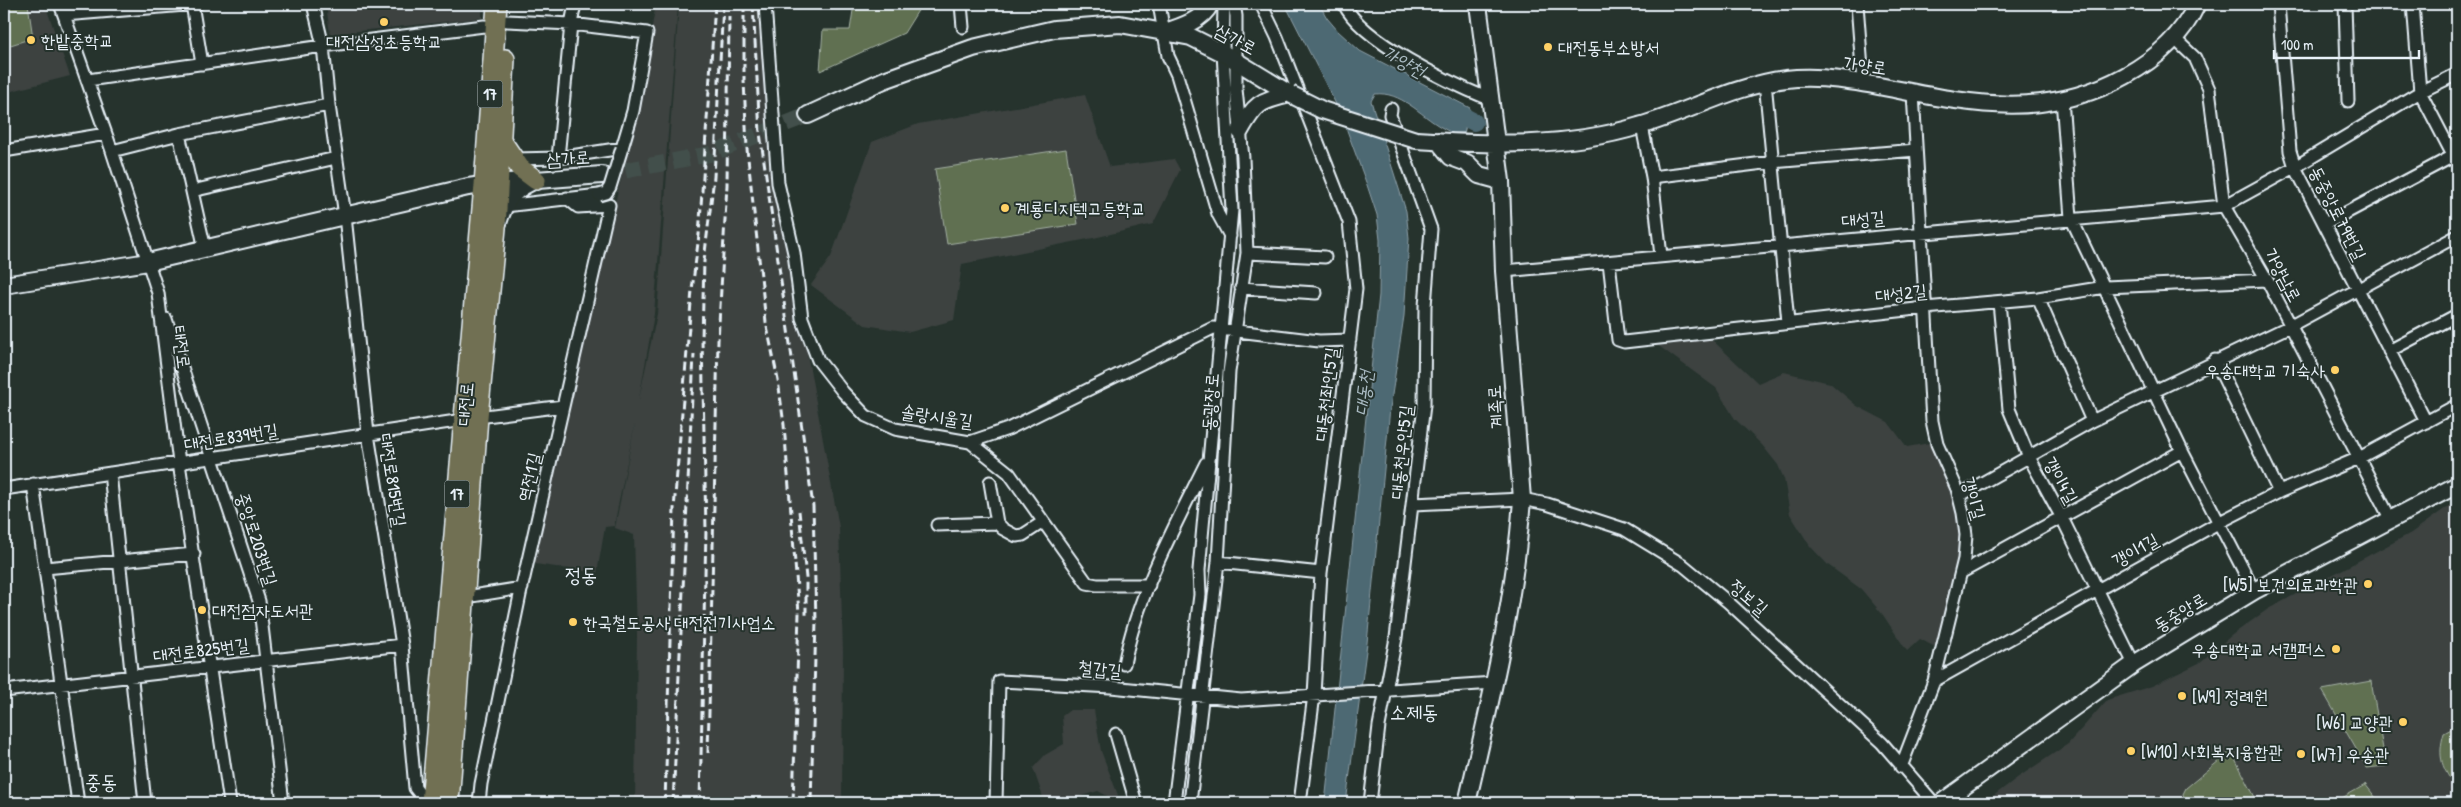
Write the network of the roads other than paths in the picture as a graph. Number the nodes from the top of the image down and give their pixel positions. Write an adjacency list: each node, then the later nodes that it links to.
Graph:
1 (60, 4): 21 (street, 태전로)
2 (192, 4): 3 (street); 21 (street); 29 (street)
3 (197, 4)
4 (313, 4): 27 (street, 대전로815번길)
5 (497, 4): 22 (main road, 대전로 / 17)
6 (575, 4): 23 (street)
7 (765, 4): 109 (street, 솔랑시울길)
8 (961, 4): 24 (street)
9 (1159, 4): 25 (street)
10 (1210, 4): 25 (street)
11 (1224, 4): 28 (street, 동광장로)
12 (1234, 4): 28 (street, 동광장로)
13 (1261, 4): 99 (street, 대동천좌안5길)
14 (1344, 4): 37 (street)
15 (1478, 4): 37 (street, 계족로)
16 (1857, 4): 33 (street)
17 (2198, 4): 26 (street, 가양로)
18 (2278, 4): 59 (street, 동중앙로79번길)
19 (2345, 4): 39 (street)
20 (2413, 4): 34 (street)
21 (64, 16): 31 (street, 태전로)
22 (504, 17): 23 (street); 27 (street); 47 (main road, 대전로 / 17); 64 (main road, 대전로 / 17)
23 (571, 24): 50 (street); 55 (street)
24 (963, 27)
25 (1165, 32): 28 (street, 삼가로); 42 (street, 삼가로); 74 (street)
26 (2176, 39): 38 (street, 가양로); 68 (street, 가양남로)
27 (323, 46): 29 (street); 40 (street, 대전로815번길)
28 (1229, 57): 36 (street, 삼가로); 44 (street, 동광장로); 74 (street, 동광장로)
29 (202, 64): 31 (street)
30 (2457, 74): 34 (street)
31 (88, 80): 45 (street, 태전로)
32 (1765, 82): 33 (street, 가양로); 43 (street, 가양로); 58 (street)
33 (1863, 82): 35 (street, 가양로)
34 (2420, 92): 56 (street); 59 (street)
35 (1913, 93): 38 (street, 가양로); 51 (street, 갱이길)
36 (1290, 94): 44 (street); 48 (street, 삼가로, bridge)
37 (1489, 99): 49 (street, 계족로)
38 (2062, 99): 70 (street)
39 (2348, 101)
40 (328, 106): 46 (street); 54 (street, 대전로815번길)
41 (1391, 109): 124 (street, 대동천우안5길)
42 (808, 114)
43 (1642, 126): 49 (street, 가양로); 61 (street)
44 (1240, 131): 78 (street, 동광장로)
45 (106, 134): 52 (street); 53 (street, 태전로)
46 (179, 134): 53 (street); 65 (street)
47 (501, 140): 57 (main road); 64 (main road, 대전로 / 17)
48 (1438, 141): 49 (street, 삼가로); 63 (street)
49 (1497, 145): 63 (street, 계족로)
50 (622, 148): 55 (street); 66 (street, bridge)
51 (1916, 150): 58 (street); 73 (street, 갱이길)
52 (4, 151)
53 (112, 151): 81 (street, 태전로)
54 (336, 158): 65 (street); 69 (street, 대전로815번길)
55 (558, 158): 57 (street)
56 (2456, 158): 71 (street)
57 (514, 159): 62 (main road)
58 (1772, 162): 61 (street); 76 (street)
59 (2295, 167): 68 (street); 71 (street, 동중앙로79번길)
60 (602, 175): 62 (street, 삼가로)
61 (1652, 177): 79 (street)
62 (536, 180): 64 (street, 삼가로); 67 (street, 삼가로)
63 (1501, 181): 83 (street, 계족로)
64 (491, 184): 69 (street, 삼가로); 72 (main road, 대전로 / 17); 105 (main road, 대전로 / 17)
65 (192, 191): 77 (street)
66 (567, 198): 67 (street); 104 (street, 역전1길)
67 (505, 206): 72 (street, 삼가로)
68 (2224, 206): 70 (street, 대성길); 84 (street, 가양남로)
69 (345, 216): 77 (street, 삼가로); 108 (street, 대전로815번길)
70 (2071, 218): 73 (street, 대성길); 86 (street)
71 (2325, 224): 88 (street, 동중앙로79번길)
72 (496, 228): 105 (main road, 대전로 / 17)
73 (1922, 231): 76 (street, 대성길); 93 (street, 갱이길)
74 (1230, 236): 97 (street, 동광장로)
75 (2457, 236): 88 (street)
76 (1780, 245): 79 (street, 대성길); 95 (street)
77 (205, 249): 81 (street, 삼가로)
78 (1247, 253): 80 (street); 87 (street, 동광장로)
79 (1661, 256): 82 (street, 대성길)
80 (1325, 258)
81 (148, 262): 85 (street, 삼가로); 89 (street, 태전로)
82 (1609, 262): 83 (street, 대성길); 95 (street, 대성2길)
83 (1504, 271): 123 (street, 계족로)
84 (2267, 280): 86 (street, 대성2길); 96 (street, 가양남로)
85 (4, 285)
86 (2105, 287): 91 (street, 대성2길); 102 (street)
87 (1241, 288): 90 (street); 98 (street, 동광장로)
88 (2357, 290): 96 (street); 100 (street, 동중앙로79번길)
89 (158, 294): 113 (street, 중앙로203번길); 115 (street, 태전로)
90 (1316, 294)
91 (2038, 298): 92 (street, 대성2길); 106 (street)
92 (1999, 302): 93 (street, 대성2길); 112 (street, 갱이4길)
93 (1925, 308): 95 (street, 대성2길); 122 (street, 갱이길)
94 (2457, 315): 100 (street)
95 (1788, 322)
96 (2290, 326): 101 (street); 114 (street, 가양남로)
97 (1221, 329): 98 (street, 솔랑시울길); 109 (street, 솔랑시울길); 111 (street, 동광장로)
98 (1235, 331): 99 (street, 솔랑시울길); 133 (street, 동광장로)
99 (1350, 340): 136 (street, 대동천좌안5길)
100 (2389, 350): 107 (street, 동중앙로79번길)
101 (2215, 360): 102 (street); 121 (street)
102 (2154, 391): 106 (street); 110 (street)
103 (2457, 405): 107 (street, 갱이1길)
104 (563, 406): 105 (street, 대전로839번길); 138 (street, 역전1길)
105 (471, 418): 108 (street, 대전로839번길); 141 (main road, 대전로 / 17); 163 (main road, 대전로 / 17)
106 (2092, 421): 112 (street)
107 (2426, 422): 114 (street, 갱이1길)
108 (368, 434): 113 (street, 대전로839번길); 142 (street, 대전로815번길)
109 (970, 442): 127 (street)
110 (2182, 451): 125 (street); 129 (street)
111 (1209, 457): 137 (street); 154 (street, 동광장로)
112 (2028, 457): 122 (street); 125 (street, 갱이4길)
113 (212, 458): 115 (street, 대전로839번길); 143 (street, 중앙로203번길)
114 (2359, 458): 121 (street, 갱이1길); 126 (street, 가양남로)
115 (179, 462): 116 (street, 대전로839번길); 131 (street, 태전로)
116 (110, 473): 118 (street, 대전로839번길); 132 (street)
117 (990, 482): 128 (street)
118 (33, 484): 120 (street, 대전로839번길); 134 (street)
119 (2457, 485): 126 (street, 동중앙로)
120 (4, 489)
121 (2279, 492): 129 (street, 갱이1길)
122 (1959, 496): 135 (street, 갱이길)
123 (1522, 499): 124 (street, 정보길); 149 (street, 계족로); 157 (street, 정보길)
124 (1413, 504): 152 (street, 대동천우안5길)
125 (2062, 518): 135 (street); 139 (street, 갱이4길)
126 (2391, 520): 140 (street, 동중앙로)
127 (1042, 522): 128 (street); 137 (street)
128 (997, 523): 130 (street)
129 (2218, 523): 139 (street, 갱이1길); 140 (street)
130 (937, 525)
131 (194, 554): 132 (street); 146 (street, 태전로)
132 (119, 561): 134 (street); 147 (street)
133 (1218, 562): 136 (street); 155 (street, 동광장로)
134 (45, 568): 150 (street)
135 (1962, 572): 148 (street, 갱이길)
136 (1321, 573): 153 (street, 대동천좌안5길)
137 (1149, 585): 144 (street)
138 (522, 588): 141 (street); 165 (street, 역전1길)
139 (2098, 591): 145 (street, 갱이4길); 148 (street, 갱이1길)
140 (2254, 591): 145 (street, 동중앙로)
141 (466, 597): 164 (main road, 대전로 / 17)
142 (402, 645): 143 (street, 대전로825번길); 162 (street, 대전로815번길)
143 (266, 661): 146 (street, 대전로825번길); 161 (street, 중앙로203번길)
144 (1124, 664)
145 (2134, 664): 174 (street, 동중앙로)
146 (208, 667): 147 (street, 대전로825번길); 160 (street, 태전로)
147 (132, 676): 150 (street, 대전로825번길); 159 (street)
148 (1934, 681): 157 (street, 갱이길)
149 (1494, 683): 152 (street); 172 (street, 계족로)
150 (61, 684): 151 (street, 대전로825번길); 158 (street)
151 (4, 691)
152 (1383, 691): 153 (street, 철갑길); 171 (street, 대동천우안5길)
153 (1317, 694): 155 (street, 철갑길); 170 (street, 대동천좌안5길)
154 (1186, 696): 155 (street, 철갑길); 166 (street, 철갑길); 168 (street, 동광장로)
155 (1201, 697): 169 (street, 동광장로)
156 (1116, 734): 167 (street)
157 (1901, 767): 173 (street, 정보길)
158 (78, 803)
159 (145, 803)
160 (230, 803)
161 (283, 803)
162 (427, 803)
163 (431, 803)
164 (449, 803)
165 (479, 803)
166 (996, 803)
167 (1136, 803)
168 (1174, 803)
169 (1190, 803)
170 (1300, 803)
171 (1370, 803)
172 (1467, 803)
173 (1934, 803)
174 (1941, 803)

